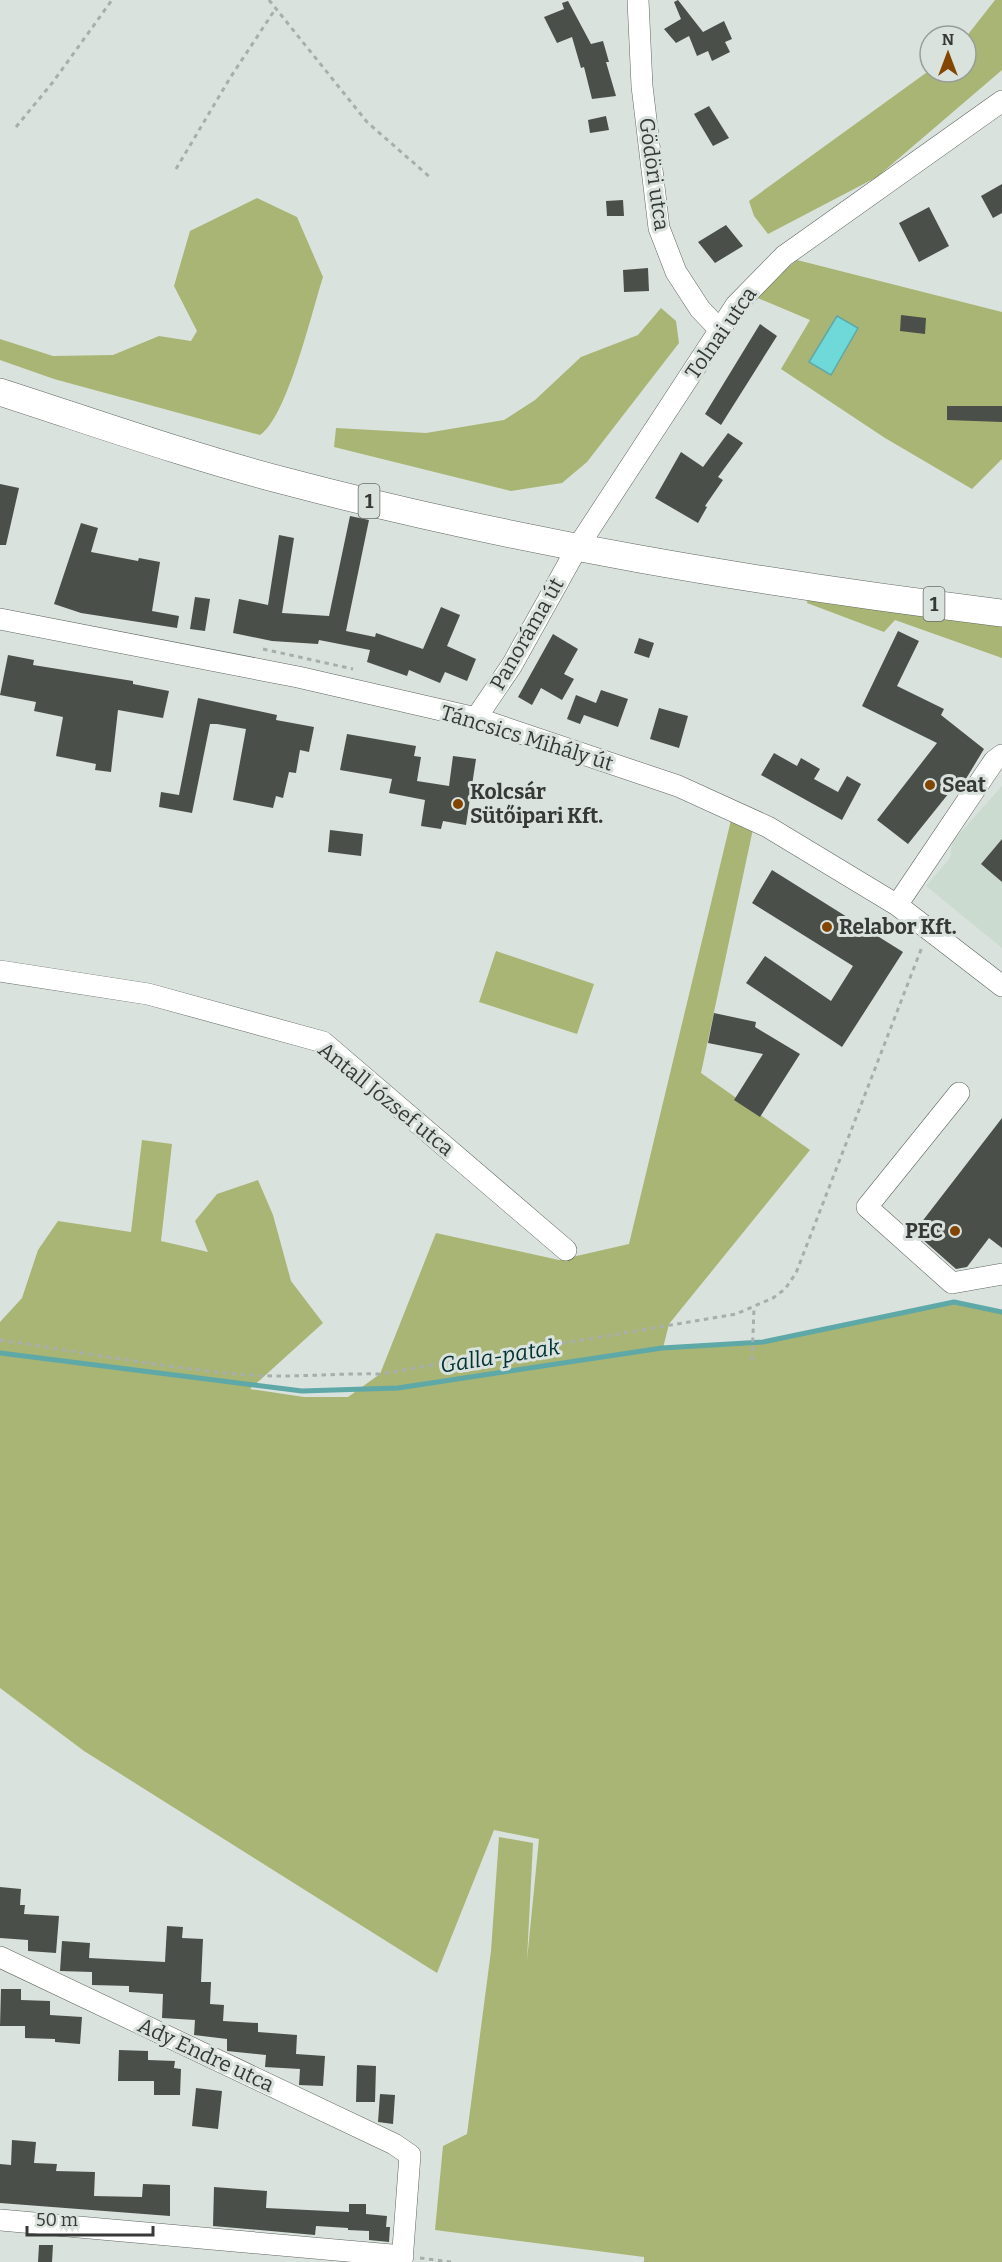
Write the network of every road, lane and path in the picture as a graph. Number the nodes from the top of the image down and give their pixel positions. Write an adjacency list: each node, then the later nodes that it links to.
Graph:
1 (112, 0): 6 (path)
2 (269, 0): 4 (path)
3 (638, 0): 9 (street, Gödöri utca)
4 (276, 8): 7 (path); 8 (path)
5 (1002, 101): 9 (street, Tolnai utca)
6 (16, 127)
7 (176, 170)
8 (432, 179)
9 (721, 331): 11 (street, Tolnai utca)
10 (0, 392): 11 (main road, 1)
11 (577, 548): 12 (main road, 1); 14 (street, Panoráma út)
12 (1002, 613)
13 (0, 619): 14 (street, Táncsics Mihály út)
14 (476, 718): 16 (street, Táncsics Mihály út)
15 (1002, 754): 16 (street)
16 (897, 905): 17 (street, Táncsics Mihály út)
17 (929, 928): 19 (street, Táncsics Mihály út); 23 (path)
18 (0, 971): 21 (street, Antall József utca)
19 (1002, 986)
20 (959, 1093): 22 (street)
21 (566, 1250)
22 (1002, 1274)
23 (754, 1308): 24 (path); 25 (path)
24 (0, 1340)
25 (752, 1360)
26 (0, 1958): 28 (street, Ady Endre utca)
27 (0, 2220): 28 (street)
28 (403, 2259): 29 (path)
29 (451, 2262)

